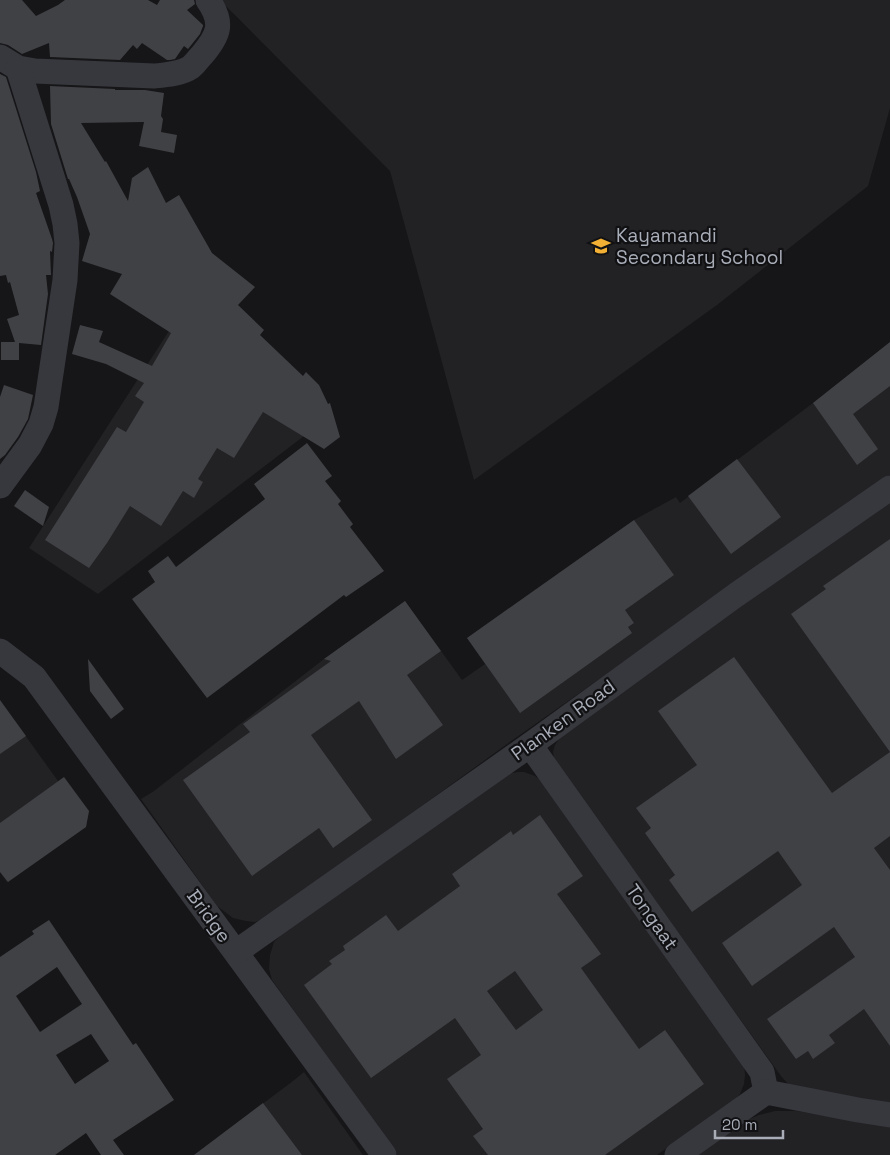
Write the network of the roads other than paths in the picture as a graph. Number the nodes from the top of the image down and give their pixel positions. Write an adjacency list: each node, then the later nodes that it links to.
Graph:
1 (208, 0): 2 (street)
2 (9, 63): 3 (street)
3 (0, 486)
4 (890, 488): 6 (street, Planken Road)
5 (0, 651): 7 (street, Bridge)
6 (530, 745): 7 (street, Planken Road); 8 (street, Tongaat)
7 (236, 952): 10 (street, Bridge)
8 (766, 1092): 9 (street); 11 (street)
9 (890, 1115)
10 (384, 1155)
11 (677, 1155)

